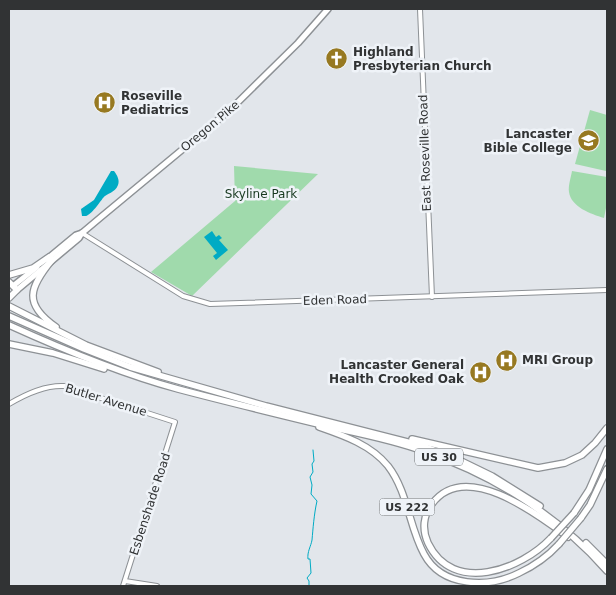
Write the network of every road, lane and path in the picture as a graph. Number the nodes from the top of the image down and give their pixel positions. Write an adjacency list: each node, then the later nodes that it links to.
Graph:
1 (328, 9): 3 (main road, Oregon Pike)
2 (420, 9): 8 (street, East Roseville Road)
3 (82, 232): 4 (main road, Oregon Pike); 8 (street, Eden Road)
4 (51, 259): 5 (highway); 6 (main road, Oregon Pike); 14 (highway)
5 (9, 275)
6 (12, 287): 9 (highway, Oregon Pike)
7 (607, 290): 8 (street, Eden Road)
8 (432, 297)
9 (9, 298)
10 (11, 308): 14 (highway)
11 (9, 316): 18 (highway, US 30)
12 (9, 325): 15 (highway, US 30)
13 (9, 344): 15 (highway)
14 (86, 345): 18 (highway)
15 (140, 378): 17 (highway, US 30)
16 (9, 404): 19 (street, Butler Avenue)
17 (240, 405): 23 (highway, US 222, bridge); 24 (highway, US 30)
18 (314, 417): 21 (highway, US 30)
19 (175, 422): 25 (street, Esbenshade Road)
20 (607, 428): 21 (highway)
21 (363, 430): 24 (highway, US 30)
22 (607, 449): 24 (highway, bridge)
23 (607, 469)
24 (607, 568)
25 (125, 581): 26 (street, Esbenshade Road); 27 (street)
26 (123, 586)
27 (157, 586)

